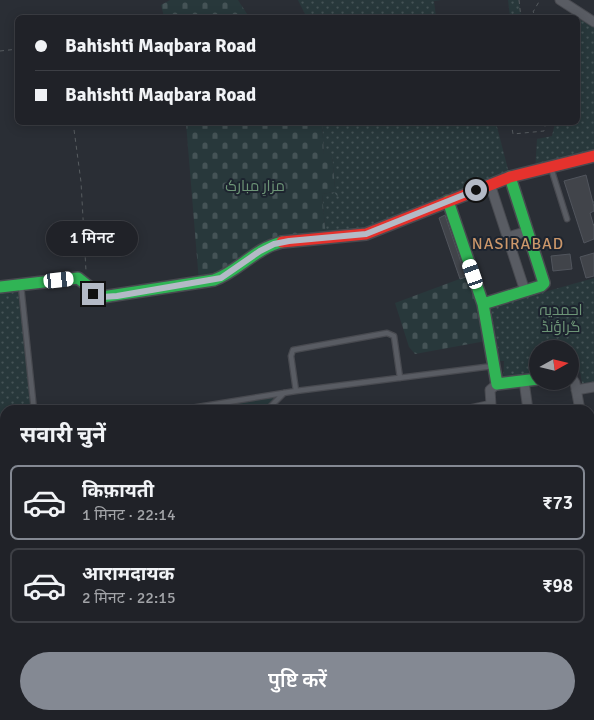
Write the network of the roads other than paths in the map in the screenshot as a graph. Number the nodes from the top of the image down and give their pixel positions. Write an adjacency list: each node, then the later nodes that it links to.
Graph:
1 (560, 0): 2 (street)
2 (594, 22)
3 (594, 157): 4 (street)
4 (550, 166): 5 (street); 8 (lane)
5 (510, 177): 6 (street); 9 (street)
6 (490, 184): 7 (street); 10 (street)
7 (448, 201): 11 (street); 14 (street)
8 (567, 219)
9 (528, 231): 10 (street); 13 (street)
10 (508, 238): 13 (street)
11 (21, 285): 12 (street); 25 (lane)
12 (0, 287)
13 (526, 291): 14 (street)
14 (483, 304): 15 (street)
15 (494, 366): 16 (lane); 19 (street)
16 (400, 378): 23 (lane); 23 (lane)
17 (529, 380): 18 (street)
18 (524, 381): 19 (street); 29 (street)
19 (497, 384): 28 (street)
20 (594, 388): 22 (street)
21 (576, 390): 30 (street)
22 (579, 390)
23 (296, 391): 24 (lane)
24 (285, 393): 26 (lane); 27 (lane)
25 (33, 405)
26 (211, 405)
27 (272, 405)
28 (491, 405)
29 (527, 405)
30 (579, 405)

